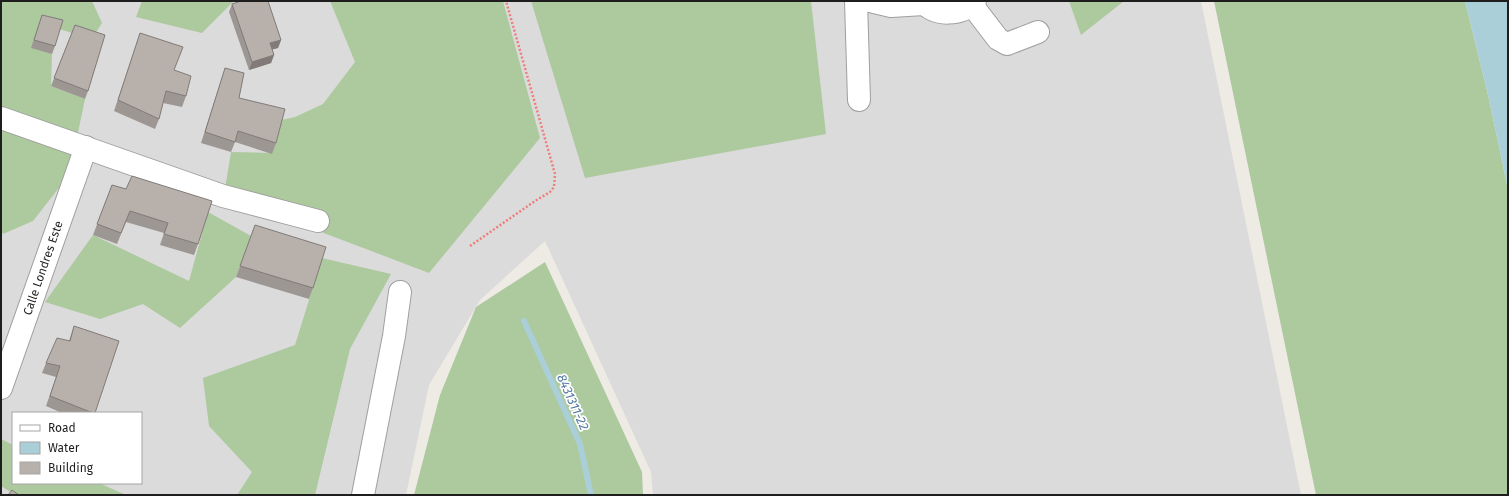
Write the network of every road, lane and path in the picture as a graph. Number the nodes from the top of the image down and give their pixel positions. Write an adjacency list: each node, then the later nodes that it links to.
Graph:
1 (506, 1): 11 (path)
2 (856, 1): 7 (street)
3 (870, 1): 4 (street)
4 (923, 2): 5 (street)
5 (974, 3): 6 (street)
6 (1038, 32)
7 (859, 100)
8 (1, 118): 9 (street)
9 (86, 148): 10 (street); 13 (street, Calle Londres Este)
10 (318, 221)
11 (470, 246)
12 (400, 292): 14 (street)
13 (1, 388)
14 (363, 495)

